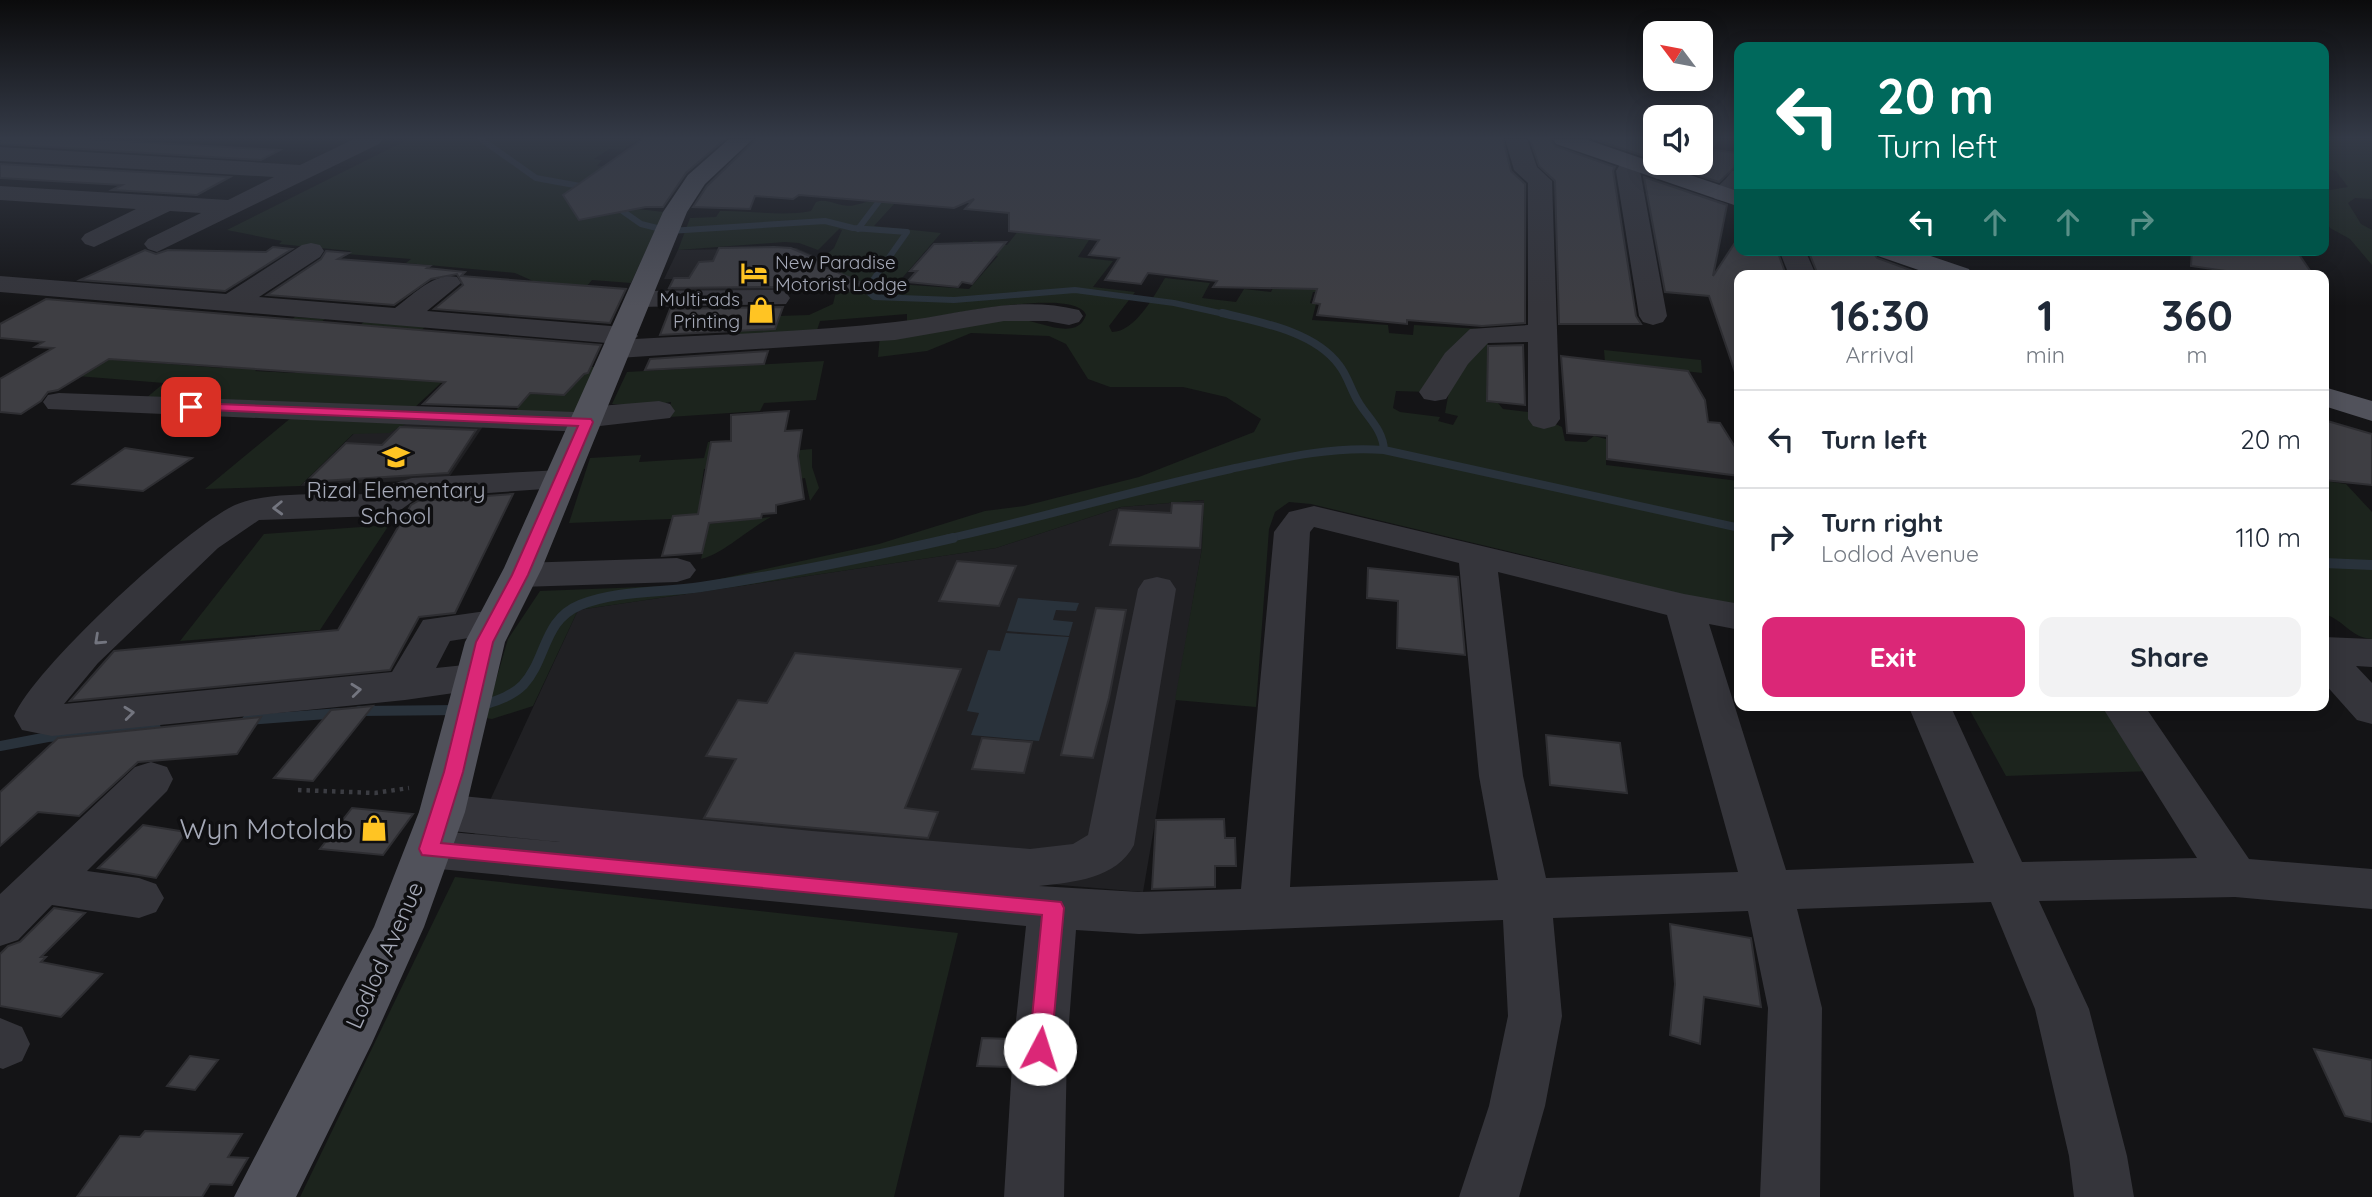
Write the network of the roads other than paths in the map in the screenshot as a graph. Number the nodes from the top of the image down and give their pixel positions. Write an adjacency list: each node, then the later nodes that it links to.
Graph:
1 (47, 195): 6 (street)
2 (256, 195): 8 (street)
3 (686, 195): 19 (main road, Lodlod Avenue)
4 (1540, 195): 25 (street)
5 (1632, 195): 23 (street)
6 (83, 197): 7 (street); 9 (street)
7 (166, 203): 8 (street); 10 (street)
8 (232, 207): 11 (street)
9 (43, 218)
10 (94, 239)
11 (157, 244)
12 (312, 251): 21 (street)
13 (1904, 256): 15 (main road)
14 (181, 261): 18 (street)
15 (1945, 270)
16 (447, 283): 24 (street)
17 (0, 284): 18 (street)
18 (120, 295): 21 (street)
19 (639, 299): 20 (street); 26 (main road, Lodlod Avenue)
20 (776, 299)
21 (230, 304): 24 (street)
22 (1069, 316): 26 (street)
23 (1653, 316)
24 (399, 319): 26 (street)
25 (1542, 332): 27 (street); 32 (street)
26 (620, 343): 33 (main road, Lodlod Avenue)
27 (1435, 392)
28 (2329, 398): 31 (main road)
29 (59, 402): 33 (street)
30 (659, 411): 33 (street)
31 (2372, 411)
32 (1544, 419)
33 (587, 420): 34 (main road, Lodlod Avenue)
34 (561, 480): 37 (main road, Lodlod Avenue); 45 (street, one-way to 45)
35 (1477, 555): 39 (street); 58 (street); 60 (street)
36 (677, 570): 37 (street)
37 (520, 575): 41 (main road, Lodlod Avenue)
38 (1157, 589): 51 (street)
39 (1684, 607): 40 (street); 56 (street)
40 (1734, 616)
41 (493, 623): 45 (street); 46 (main road, Lodlod Avenue)
42 (2329, 651): 43 (street)
43 (2372, 653)
44 (2329, 662): 47 (street)
45 (405, 686): 46 (street)
46 (469, 699): 51 (main road, Lodlod Avenue)
47 (2372, 709)
48 (1931, 711): 53 (street)
49 (2126, 711): 52 (street)
50 (151, 779): 54 (street)
51 (441, 814): 59 (street); 62 (main road, Lodlod Avenue)
52 (2235, 877): 53 (street); 55 (street)
53 (2007, 882): 56 (street); 66 (street)
54 (42, 884): 57 (street); 61 (street)
55 (2372, 889)
56 (1768, 890): 58 (street); 65 (street)
57 (139, 898)
58 (1526, 898): 60 (street); 64 (street)
59 (1053, 908): 60 (street); 63 (street)
60 (1264, 909)
61 (0, 925)
62 (264, 1197)
63 (1034, 1197)
64 (1489, 1197)
65 (1790, 1197)
66 (2104, 1197)

